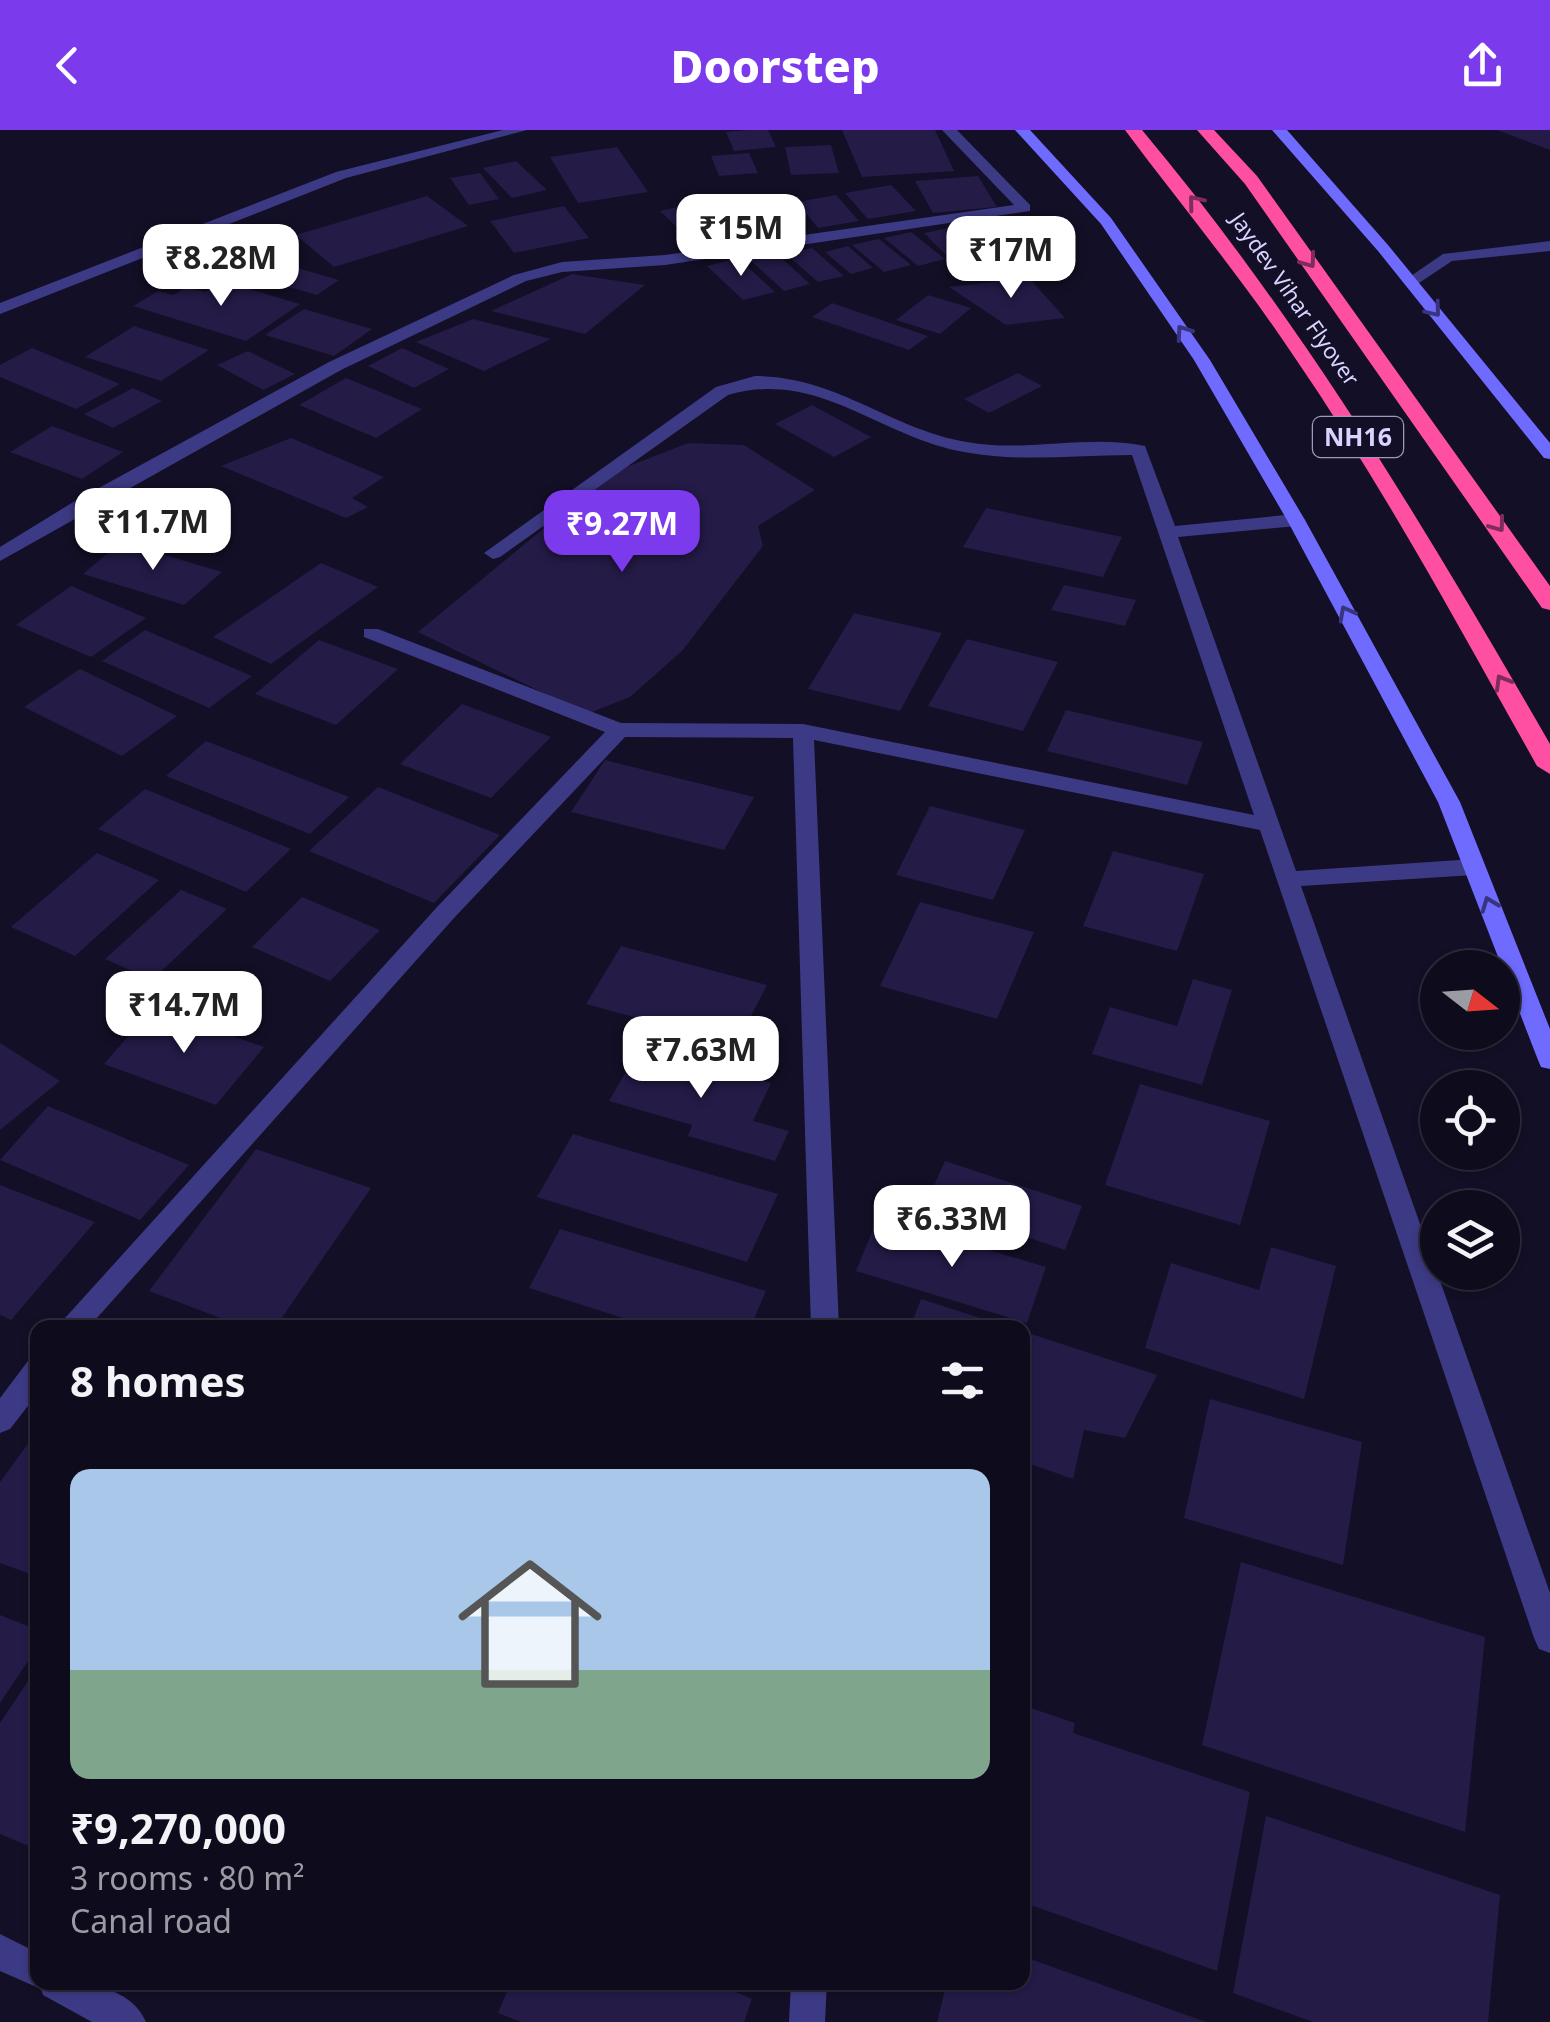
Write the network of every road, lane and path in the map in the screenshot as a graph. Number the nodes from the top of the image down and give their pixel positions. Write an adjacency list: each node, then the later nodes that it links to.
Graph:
1 (520, 130): 9 (street)
2 (948, 130): 14 (street)
3 (1022, 130): 11 (street, one-way to 3)
4 (1133, 130): 19 (highway, Jaydev Vihar Flyover / NH16, one-way to 4)
5 (1205, 130): 15 (highway, Jaydev Vihar Flyover / NH16, one-way to 15)
6 (1279, 130): 8 (street)
7 (1550, 246): 8 (street)
8 (1410, 282): 10 (street, one-way to 10)
9 (0, 309)
10 (1550, 454)
11 (1296, 520): 12 (street); 21 (street, one-way to 11)
12 (1168, 532): 13 (street); 20 (street)
13 (493, 553)
14 (0, 555)
15 (1550, 604)
16 (371, 633): 17 (street)
17 (619, 730): 18 (street); 24 (street)
18 (804, 731): 20 (street); 25 (street)
19 (1550, 766)
20 (1269, 825): 22 (street)
21 (1474, 867): 22 (street); 23 (street, one-way to 21)
22 (1288, 879): 28 (street)
23 (1550, 1060)
24 (86, 1320)
25 (824, 1320)
26 (30, 1381): 27 (street)
27 (0, 1420)
28 (1550, 1638)
29 (0, 1952): 30 (street)
30 (30, 1969)
31 (70, 1990): 33 (street)
32 (809, 1990): 34 (street)
33 (128, 2022)
34 (806, 2022)

